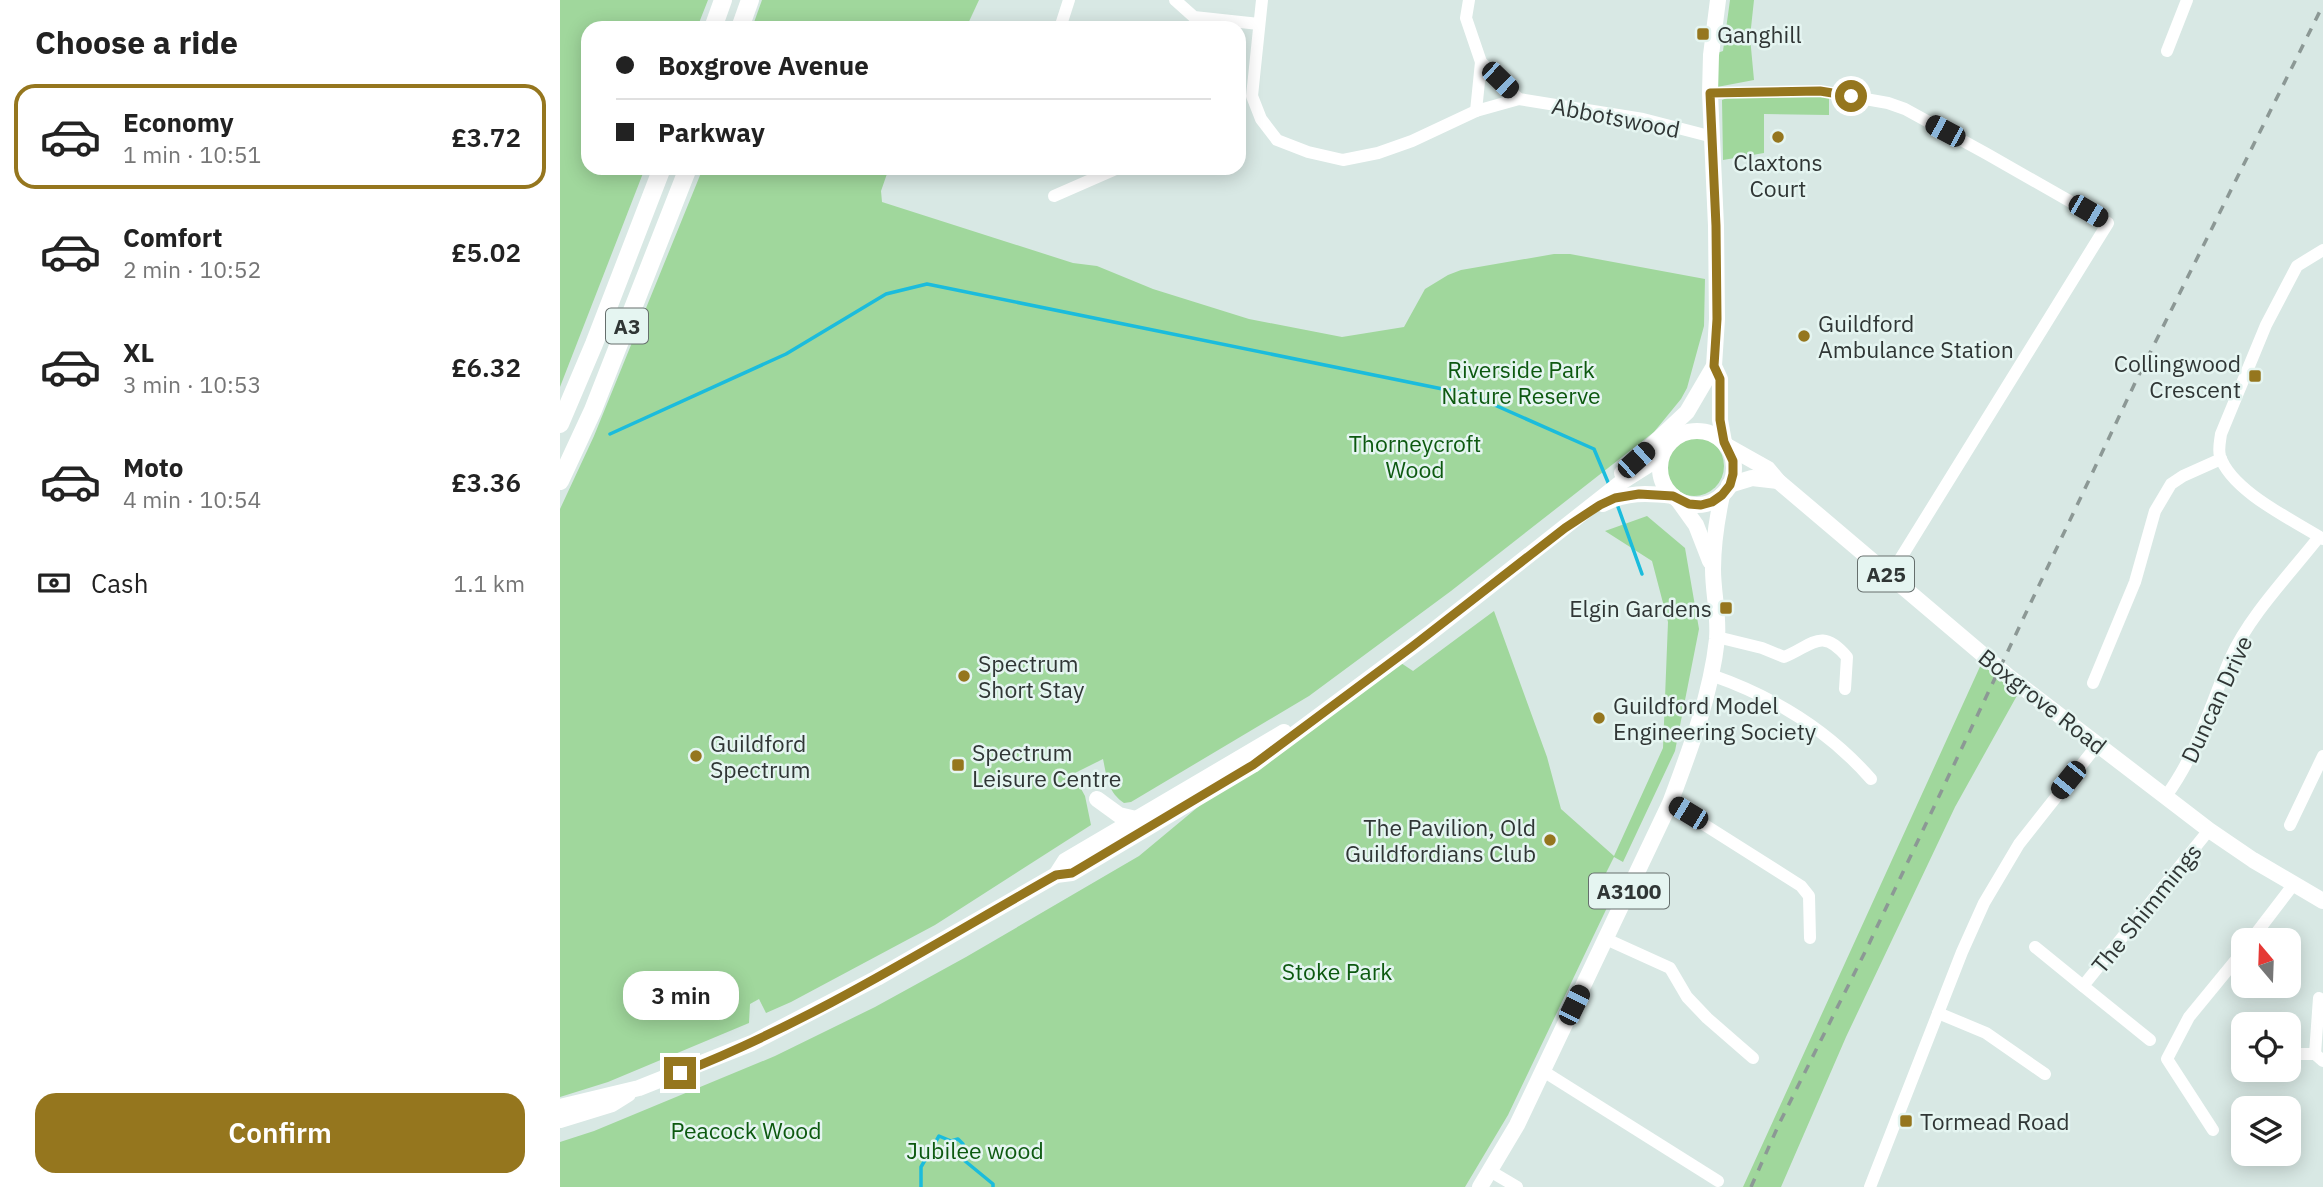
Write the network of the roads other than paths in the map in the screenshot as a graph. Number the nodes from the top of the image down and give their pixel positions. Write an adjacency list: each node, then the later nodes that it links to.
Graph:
1 (723, 0): 9 (highway)
2 (750, 0): 10 (highway)
3 (1069, 0): 11 (street)
4 (1175, 0): 12 (street)
5 (1262, 0): 14 (street)
6 (1469, 0): 16 (street, Abbotswood)
7 (1718, 0): 17 (main road)
8 (2185, 1): 15 (street)
9 (716, 21)
10 (742, 21)
11 (1062, 21)
12 (1237, 21)
13 (1246, 22): 14 (street)
14 (1259, 23): 18 (street)
15 (2167, 51)
16 (1481, 62): 20 (street, Abbotswood); 21 (street, Abbotswood)
17 (1710, 93): 22 (main road); 42 (street)
18 (1252, 96): 19 (street); 21 (street, Abbotswood)
19 (1246, 98)
20 (1519, 99): 21 (street, Abbotswood); 22 (street, Abbotswood)
21 (1476, 110)
22 (1713, 137): 28 (main road)
23 (659, 175): 30 (highway, A3)
24 (685, 175): 35 (highway, A3)
25 (1102, 175): 26 (street)
26 (1054, 196)
27 (2323, 250): 34 (street)
28 (1714, 366): 29 (main road); 32 (main road)
29 (1687, 412): 31 (main road); 39 (main road)
30 (560, 424)
31 (1673, 439): 32 (main road); 33 (main road)
32 (1725, 444): 36 (main road, A25); 37 (main road)
33 (1661, 457): 38 (main road); 39 (main road)
34 (2221, 459): 40 (street); 45 (street)
35 (560, 481)
36 (1778, 481): 37 (main road); 42 (main road, Boxgrove Road / A25)
37 (1726, 490): 38 (main road); 41 (main road, A3100)
38 (1675, 498): 39 (main road); 41 (main road, A3100)
39 (1565, 528): 46 (main road)
40 (2321, 538): 53 (street, Duncan Drive)
41 (1713, 570): 43 (main road, A3100)
42 (1889, 577): 48 (main road, Boxgrove Road / A25)
43 (1717, 637): 44 (main road, A3100); 47 (street)
44 (1711, 676): 50 (street); 55 (main road, A3100)
45 (2093, 683)
46 (1361, 685): 56 (main road); 59 (main road)
47 (1845, 689)
48 (2098, 744): 53 (main road, Boxgrove Road / A25); 69 (street)
49 (2323, 756): 51 (street)
50 (1871, 779)
51 (2310, 783): 52 (street); 57 (street)
52 (2323, 789)
53 (2166, 796): 58 (main road, Boxgrove Road / A25)
54 (1097, 799): 56 (main road)
55 (1670, 803): 63 (street); 64 (main road, A3100)
56 (1136, 819): 59 (main road)
57 (2290, 825)
58 (2210, 830): 60 (main road, Boxgrove Road / A25); 67 (street, The Shimmings)
59 (1056, 875): 76 (main road)
60 (2293, 885): 61 (main road, Boxgrove Road / A25); 62 (street)
61 (2323, 901)
62 (2260, 928)
63 (1810, 938)
64 (1606, 939): 72 (street); 74 (main road, A3100)
65 (2035, 947): 67 (street, The Shimmings)
66 (2231, 966): 79 (street)
67 (2083, 986): 70 (street, The Shimmings)
68 (2319, 998): 73 (street)
69 (1938, 1013): 75 (street); 84 (street)
70 (2150, 1040)
71 (2301, 1056): 73 (street)
72 (1753, 1058)
73 (2319, 1058)
74 (1543, 1071): 80 (main road, A3100); 81 (street)
75 (2045, 1074)
76 (639, 1088): 77 (main road); 78 (main road)
77 (560, 1107)
78 (560, 1120)
79 (2213, 1130)
80 (1490, 1171): 82 (main road, A3100); 83 (street)
81 (1718, 1181)
82 (1480, 1187)
83 (1517, 1187)
84 (1870, 1187)

